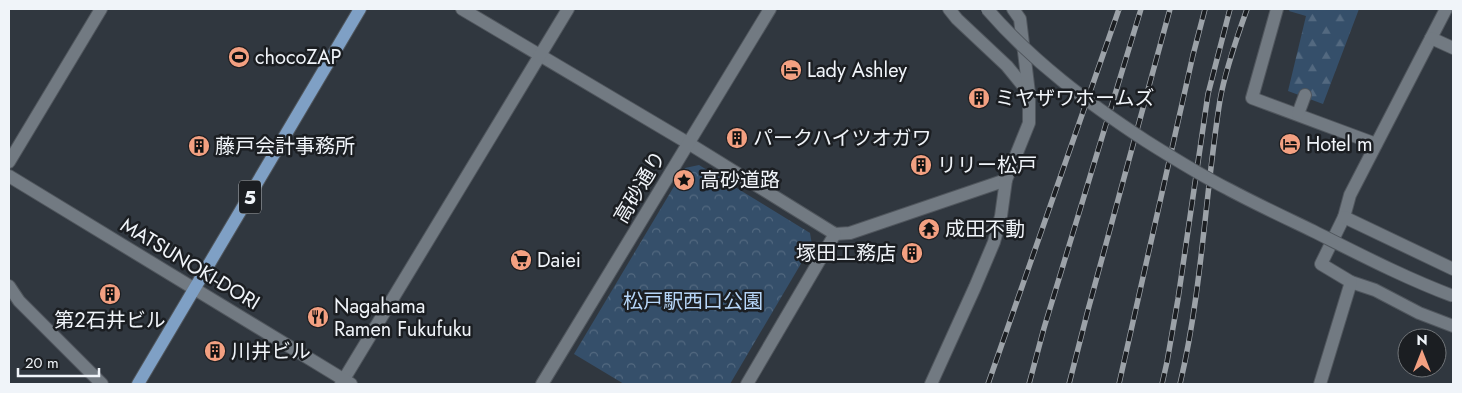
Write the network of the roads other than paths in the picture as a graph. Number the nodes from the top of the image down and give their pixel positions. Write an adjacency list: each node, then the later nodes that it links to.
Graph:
1 (102, 9): 19 (street)
2 (360, 9): 27 (main road, 5)
3 (462, 9): 13 (street)
4 (568, 9): 13 (street)
5 (770, 9): 17 (street, 高砂通り)
6 (949, 9): 14 (street)
7 (987, 9): 28 (street, bridge)
8 (1013, 9): 14 (street)
9 (1277, 9): 16 (street)
10 (1446, 9): 11 (street)
11 (1431, 38): 12 (street); 18 (street)
12 (1453, 48)
13 (540, 56): 17 (street); 30 (street)
14 (1029, 93): 21 (street)
15 (1305, 95): 16 (street)
16 (1298, 114): 18 (street)
17 (688, 143): 23 (street); 33 (street, 高砂通り)
18 (1376, 144): 22 (street)
19 (9, 162)
20 (9, 176): 27 (street, MATSUNOKI-DORI)
21 (1006, 180): 23 (street); 35 (street)
22 (1344, 217): 24 (street); 25 (street)
23 (835, 234): 34 (street)
24 (1453, 269)
25 (1351, 282): 29 (street); 36 (street)
26 (9, 286): 31 (street)
27 (195, 289): 30 (street, MATSUNOKI-DORI); 32 (main road, 5)
28 (1453, 296)
29 (1453, 326)
30 (345, 383)
31 (102, 384)
32 (138, 384)
33 (542, 384)
34 (747, 384)
35 (931, 384)
36 (1320, 384)

